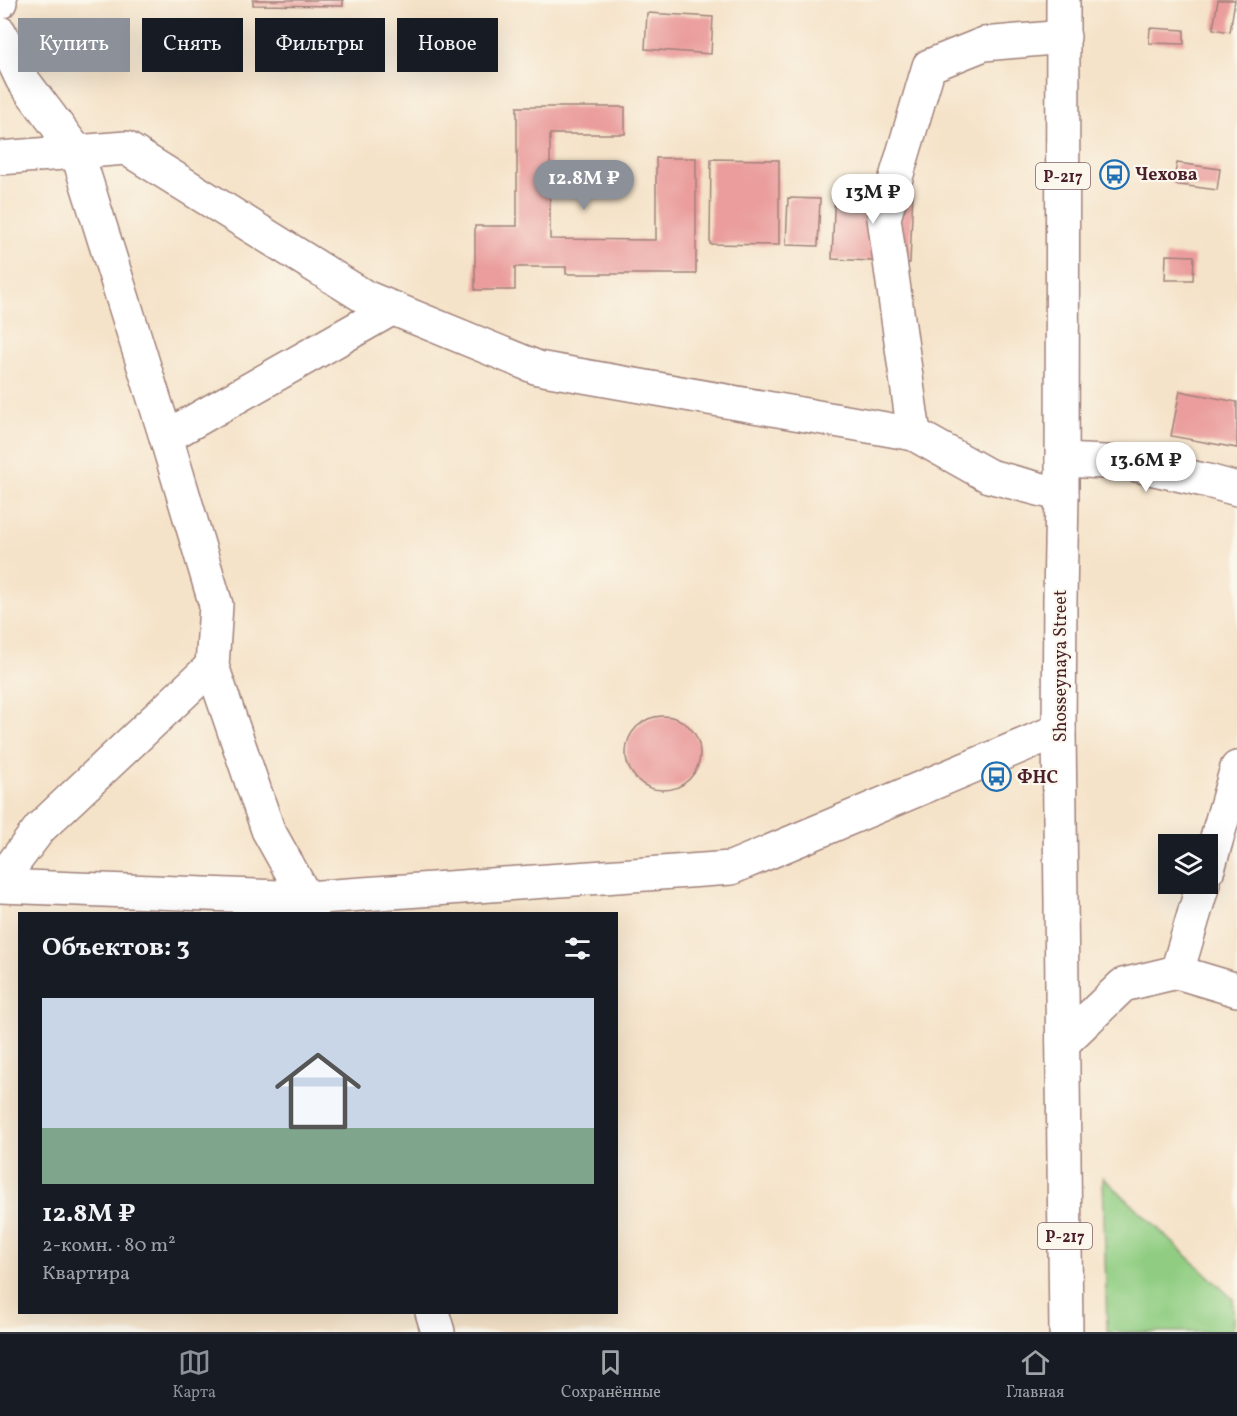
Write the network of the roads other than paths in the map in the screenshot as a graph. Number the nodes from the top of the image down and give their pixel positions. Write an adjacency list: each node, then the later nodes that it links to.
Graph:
1 (1064, 0): 3 (main road, Shosseynaya Street / Р-217)
2 (0, 33): 4 (main road)
3 (1064, 37): 7 (main road); 9 (main road, Shosseynaya Street / Р-217)
4 (77, 152): 5 (main road); 6 (main road); 8 (main road)
5 (0, 158)
6 (393, 308): 7 (main road); 8 (main road)
7 (914, 434): 11 (main road)
8 (166, 436): 12 (main road)
9 (1062, 460): 10 (main road); 11 (main road, Shosseynaya Street / Р-217)
10 (1237, 489)
11 (1062, 495): 13 (main road, Shosseynaya Street / Р-217)
12 (212, 666): 16 (main road); 19 (main road)
13 (1059, 729): 19 (main road); 22 (main road, Shosseynaya Street / Р-217)
14 (1237, 768): 15 (main road)
15 (1218, 834)
16 (0, 881)
17 (0, 886): 19 (main road)
18 (1200, 894): 20 (main road)
19 (308, 906)
20 (1177, 972): 21 (main road); 22 (main road)
21 (1237, 990)
22 (1063, 1043): 25 (main road, Shosseynaya Street / Р-217)
23 (433, 1314): 24 (main road)
24 (438, 1332)
25 (1066, 1332)

